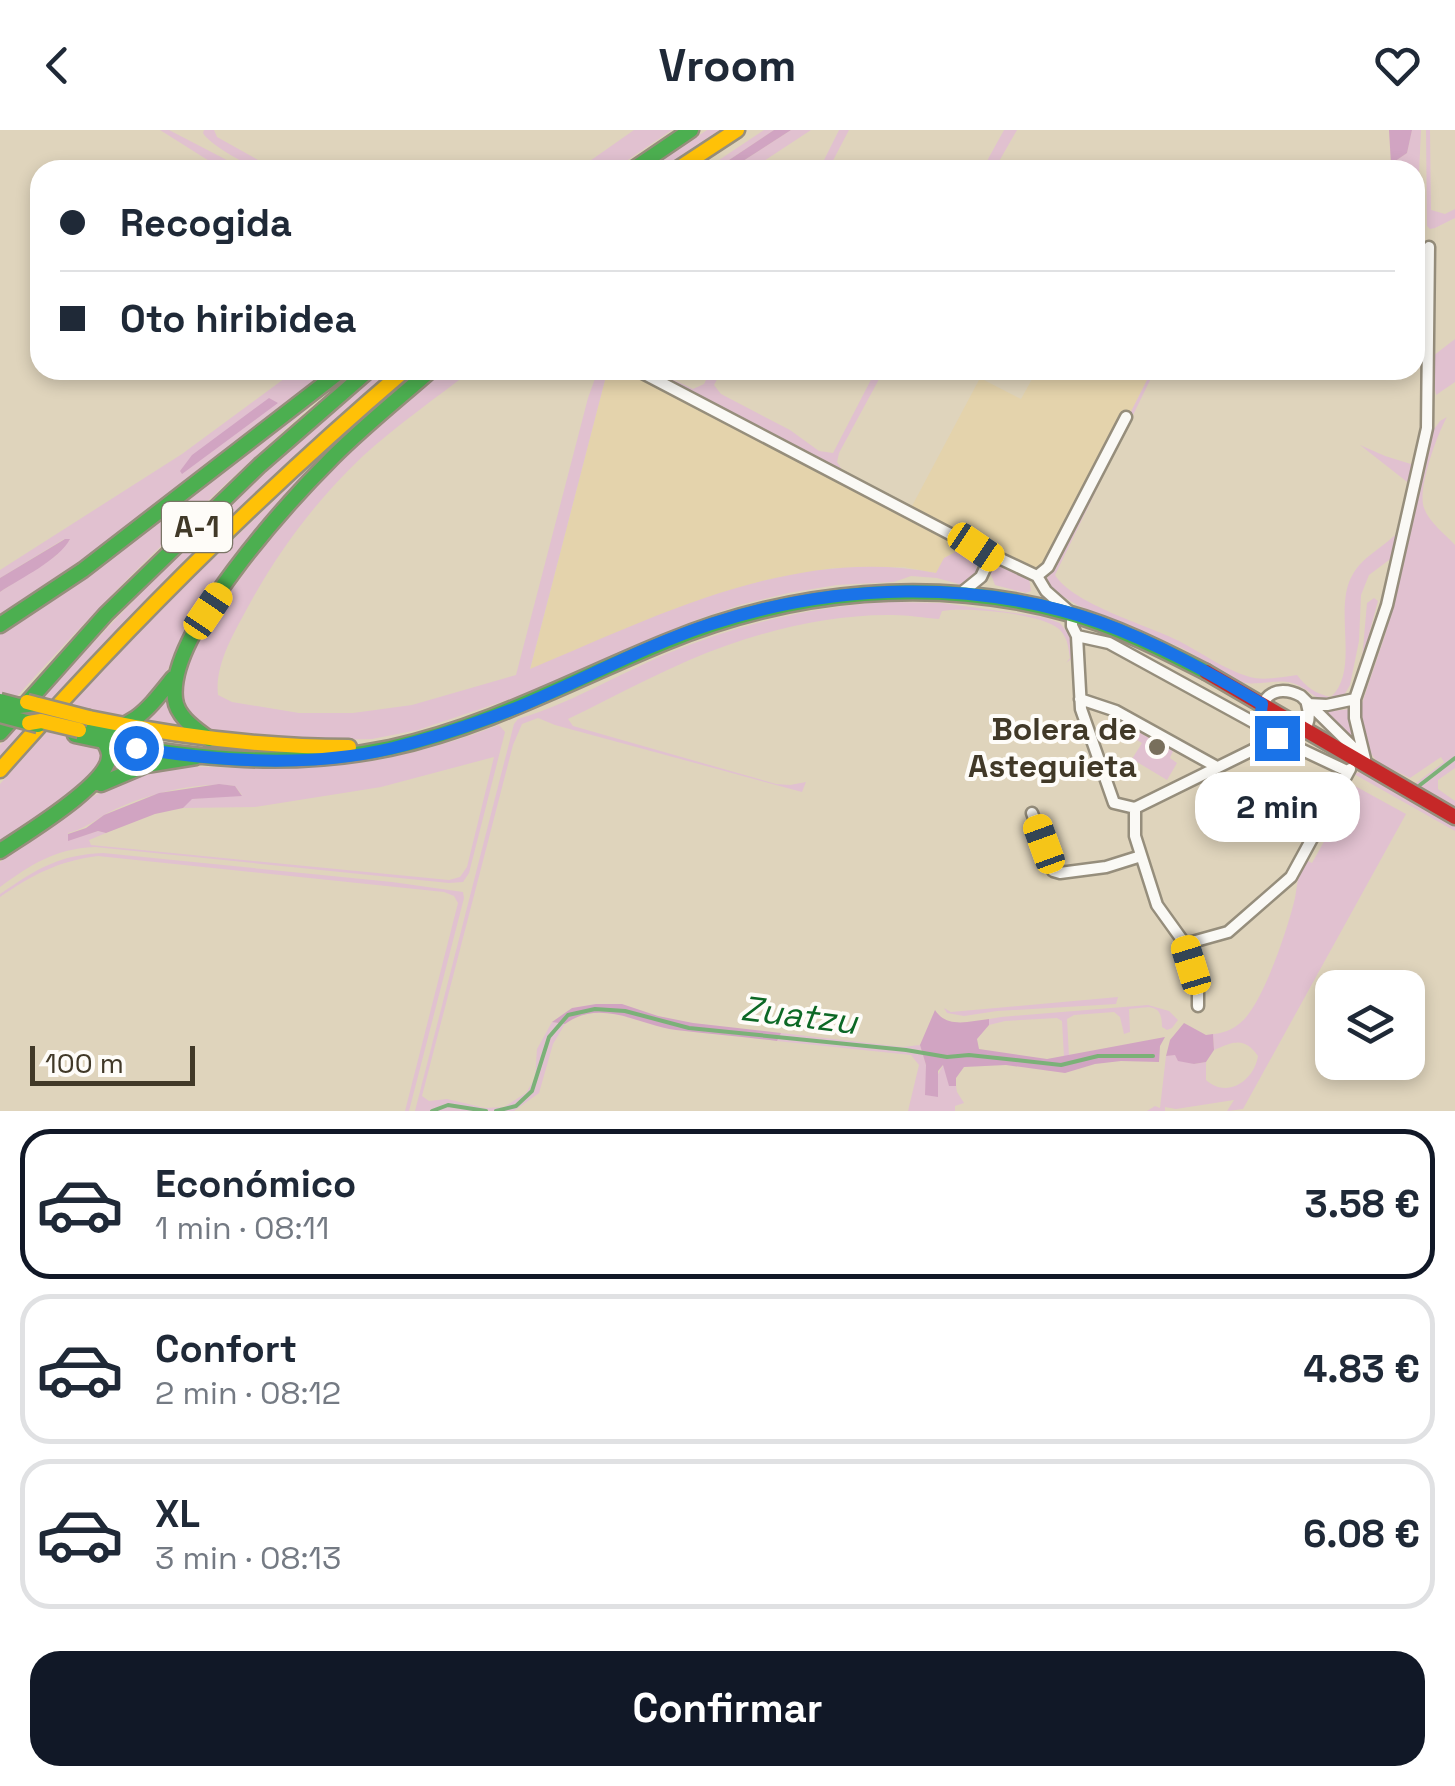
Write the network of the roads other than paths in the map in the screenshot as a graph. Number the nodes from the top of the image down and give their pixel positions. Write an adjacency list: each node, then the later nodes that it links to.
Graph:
1 (691, 130): 3 (main road)
2 (736, 130): 4 (main road)
3 (647, 160)
4 (691, 160)
5 (1428, 247): 24 (street)
6 (329, 380): 19 (main road)
7 (358, 380): 32 (main road, A-1)
8 (393, 380): 39 (main road, A-1)
9 (420, 380): 21 (main road)
10 (656, 380): 12 (street)
11 (1126, 417): 14 (street)
12 (993, 559): 13 (street); 14 (street)
13 (981, 576): 15 (street); 16 (street)
14 (1038, 580): 17 (street); 18 (street)
15 (960, 594): 16 (main road); 33 (main road)
16 (996, 598): 17 (main road)
17 (1033, 604): 18 (main road)
18 (1072, 614): 20 (street); 25 (main road)
19 (0, 625)
20 (1076, 636): 23 (street); 29 (street)
21 (174, 678): 28 (main road); 35 (main road)
22 (0, 698): 31 (main road, bridge)
23 (1080, 699): 38 (street); 41 (street)
24 (1355, 699): 26 (street); 37 (street)
25 (1262, 704): 26 (street); 29 (street); 30 (main road)
26 (1308, 704): 30 (street); 37 (street)
27 (0, 712): 31 (main road, bridge)
28 (124, 726): 31 (main road); 35 (main road)
29 (1264, 728): 34 (street)
30 (1304, 730): 34 (street); 37 (main road)
31 (89, 731): 36 (main road); 40 (main road)
32 (0, 732)
33 (438, 734): 35 (main road); 36 (main road)
34 (1277, 738): 37 (street); 38 (street)
35 (209, 739)
36 (196, 757): 40 (main road)
37 (1357, 764): 43 (main road); 46 (street)
38 (1217, 768): 41 (street)
39 (0, 770)
40 (91, 788): 44 (main road)
41 (1134, 808): 45 (street)
42 (1032, 813): 45 (street)
43 (1455, 817)
44 (0, 851)
45 (1142, 856): 46 (street)
46 (1185, 944): 47 (street)
47 (1198, 1006)

